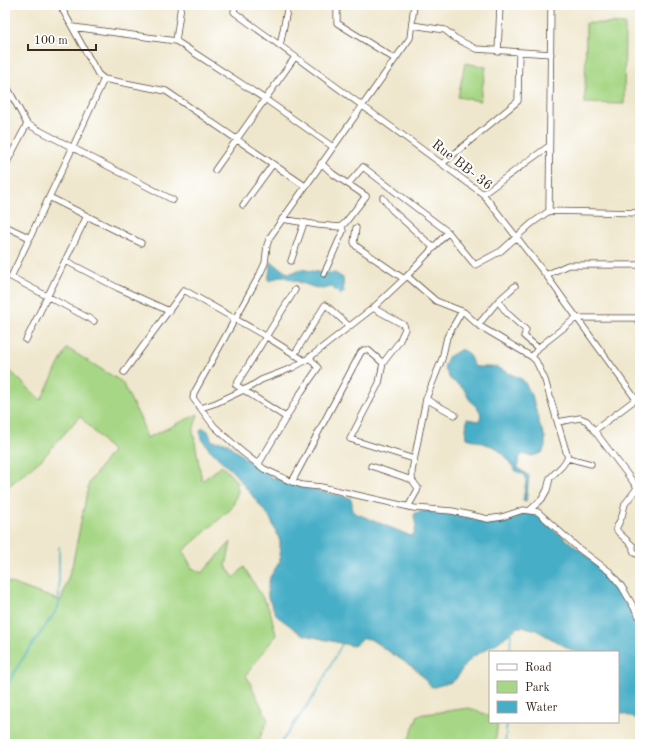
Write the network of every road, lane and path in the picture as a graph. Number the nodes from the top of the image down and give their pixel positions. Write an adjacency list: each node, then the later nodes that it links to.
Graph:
1 (60, 5): 10 (street)
2 (181, 5): 11 (street)
3 (235, 5): 12 (street, Rue BB- 36)
4 (288, 5): 12 (street)
5 (337, 5): 17 (street)
6 (414, 5): 9 (street)
7 (500, 5): 13 (street)
8 (551, 5): 15 (street)
9 (412, 25): 13 (street); 17 (street)
10 (73, 27): 11 (street); 18 (street)
11 (176, 41): 20 (street)
12 (280, 46): 16 (street, Rue BB- 36)
13 (498, 52): 14 (street)
14 (519, 53): 15 (street); 29 (street)
15 (551, 54): 24 (street)
16 (295, 57): 20 (street); 21 (street, Rue BB- 36)
17 (395, 59): 21 (street)
18 (104, 79): 23 (street); 26 (street)
19 (6, 86): 22 (street)
20 (265, 99): 23 (street); 25 (street)
21 (362, 106): 25 (street); 29 (street, Rue BB- 36)
22 (27, 124): 26 (street); 30 (street)
23 (237, 139): 28 (street); 31 (street)
24 (549, 146): 34 (street); 39 (street)
25 (333, 147): 27 (street)
26 (72, 148): 35 (street); 37 (street)
27 (322, 163): 32 (street); 33 (street)
28 (273, 164): 33 (street); 38 (street)
29 (442, 164): 34 (street, Rue BB- 36)
30 (5, 166)
31 (215, 170)
32 (348, 184): 45 (street); 47 (street)
33 (305, 186): 42 (street)
34 (483, 194): 48 (street, Rue BB- 36)
35 (50, 197): 41 (street); 49 (street)
36 (383, 198): 51 (street)
37 (173, 200)
38 (243, 205)
39 (548, 211): 40 (street); 48 (street)
40 (640, 213)
41 (87, 216): 50 (street); 53 (street)
42 (282, 219): 43 (street); 66 (street)
43 (304, 223): 45 (street); 52 (street)
44 (5, 226): 49 (street)
45 (342, 226): 55 (street)
46 (356, 228): 57 (street)
47 (448, 232): 48 (street); 51 (street)
48 (517, 236): 56 (street, Rue BB- 36)
49 (30, 238): 60 (street)
50 (141, 243)
51 (434, 248): 57 (street)
52 (291, 260)
53 (66, 261): 60 (street); 63 (street)
54 (640, 265): 56 (street)
55 (324, 274)
56 (546, 275): 65 (street, Rue BB- 36)
57 (406, 278): 62 (street); 64 (street)
58 (515, 286): 61 (street)
59 (294, 290): 71 (street)
60 (47, 297): 67 (street); 72 (street)
61 (498, 301): 69 (street); 73 (street)
62 (373, 308): 70 (street); 77 (street)
63 (169, 311): 66 (street); 78 (street)
64 (462, 311): 69 (street); 81 (street)
65 (576, 318): 68 (street); 73 (street); 80 (street, Rue BB- 36)
66 (236, 320): 71 (street); 83 (street)
67 (94, 321)
68 (640, 324)
69 (478, 325): 75 (street)
70 (349, 326): 74 (street); 76 (street)
71 (266, 337): 74 (street); 79 (street)
72 (26, 340)
73 (538, 348): 75 (street)
74 (294, 354): 76 (street)
75 (532, 357): 86 (street)
76 (307, 359): 79 (street); 85 (street)
77 (383, 363): 89 (street); 94 (street)
78 (124, 372)
79 (243, 390): 83 (street); 85 (street)
80 (638, 397): 82 (street, Rue BB- 36); 87 (street)
81 (426, 399): 84 (street); 89 (street)
82 (640, 405)
83 (201, 408): 91 (street)
84 (455, 415)
85 (286, 418): 91 (street)
86 (558, 422): 87 (street); 88 (street)
87 (595, 430): 95 (street)
88 (568, 458): 90 (street); 97 (street)
89 (414, 459): 93 (street)
90 (591, 464)
91 (258, 465): 94 (street)
92 (371, 466): 93 (street)
93 (412, 480): 96 (street)
94 (292, 482): 96 (street)
95 (638, 489): 98 (street)
96 (408, 507): 97 (street)
97 (530, 510): 99 (street)
98 (640, 556)
99 (640, 618)

